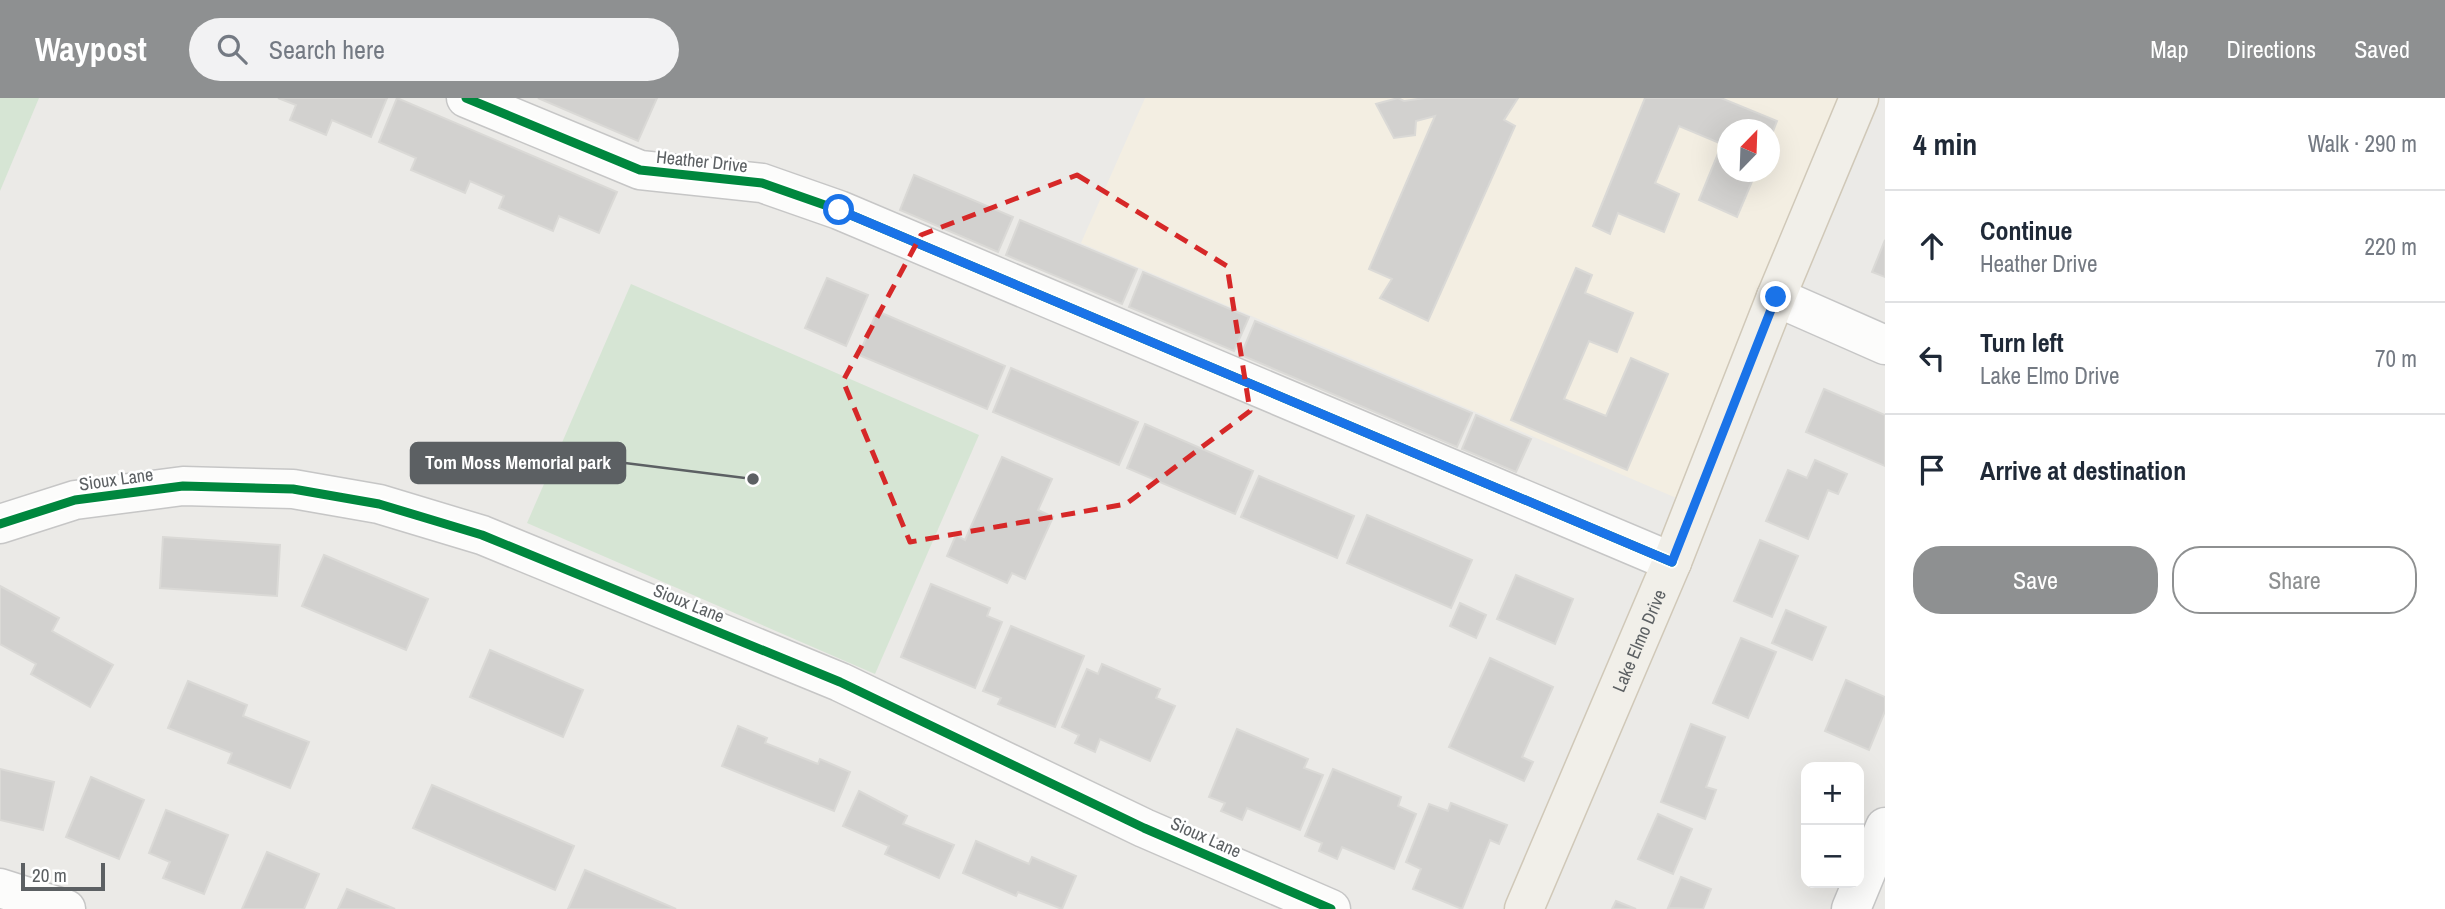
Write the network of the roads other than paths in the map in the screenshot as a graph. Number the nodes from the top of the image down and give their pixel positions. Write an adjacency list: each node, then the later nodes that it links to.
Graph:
1 (466, 98): 6 (street, Heather Drive)
2 (1859, 98): 3 (main road, Lake Elmo Drive)
3 (1776, 297): 4 (street); 6 (main road, Lake Elmo Drive)
4 (1885, 345)
5 (0, 524): 10 (street, Sioux Lane)
6 (1672, 562): 11 (main road, Lake Elmo Drive)
7 (1882, 845): 12 (street)
8 (0, 888): 9 (street)
9 (66, 909)
10 (1331, 909)
11 (1524, 909)
12 (1852, 909)

